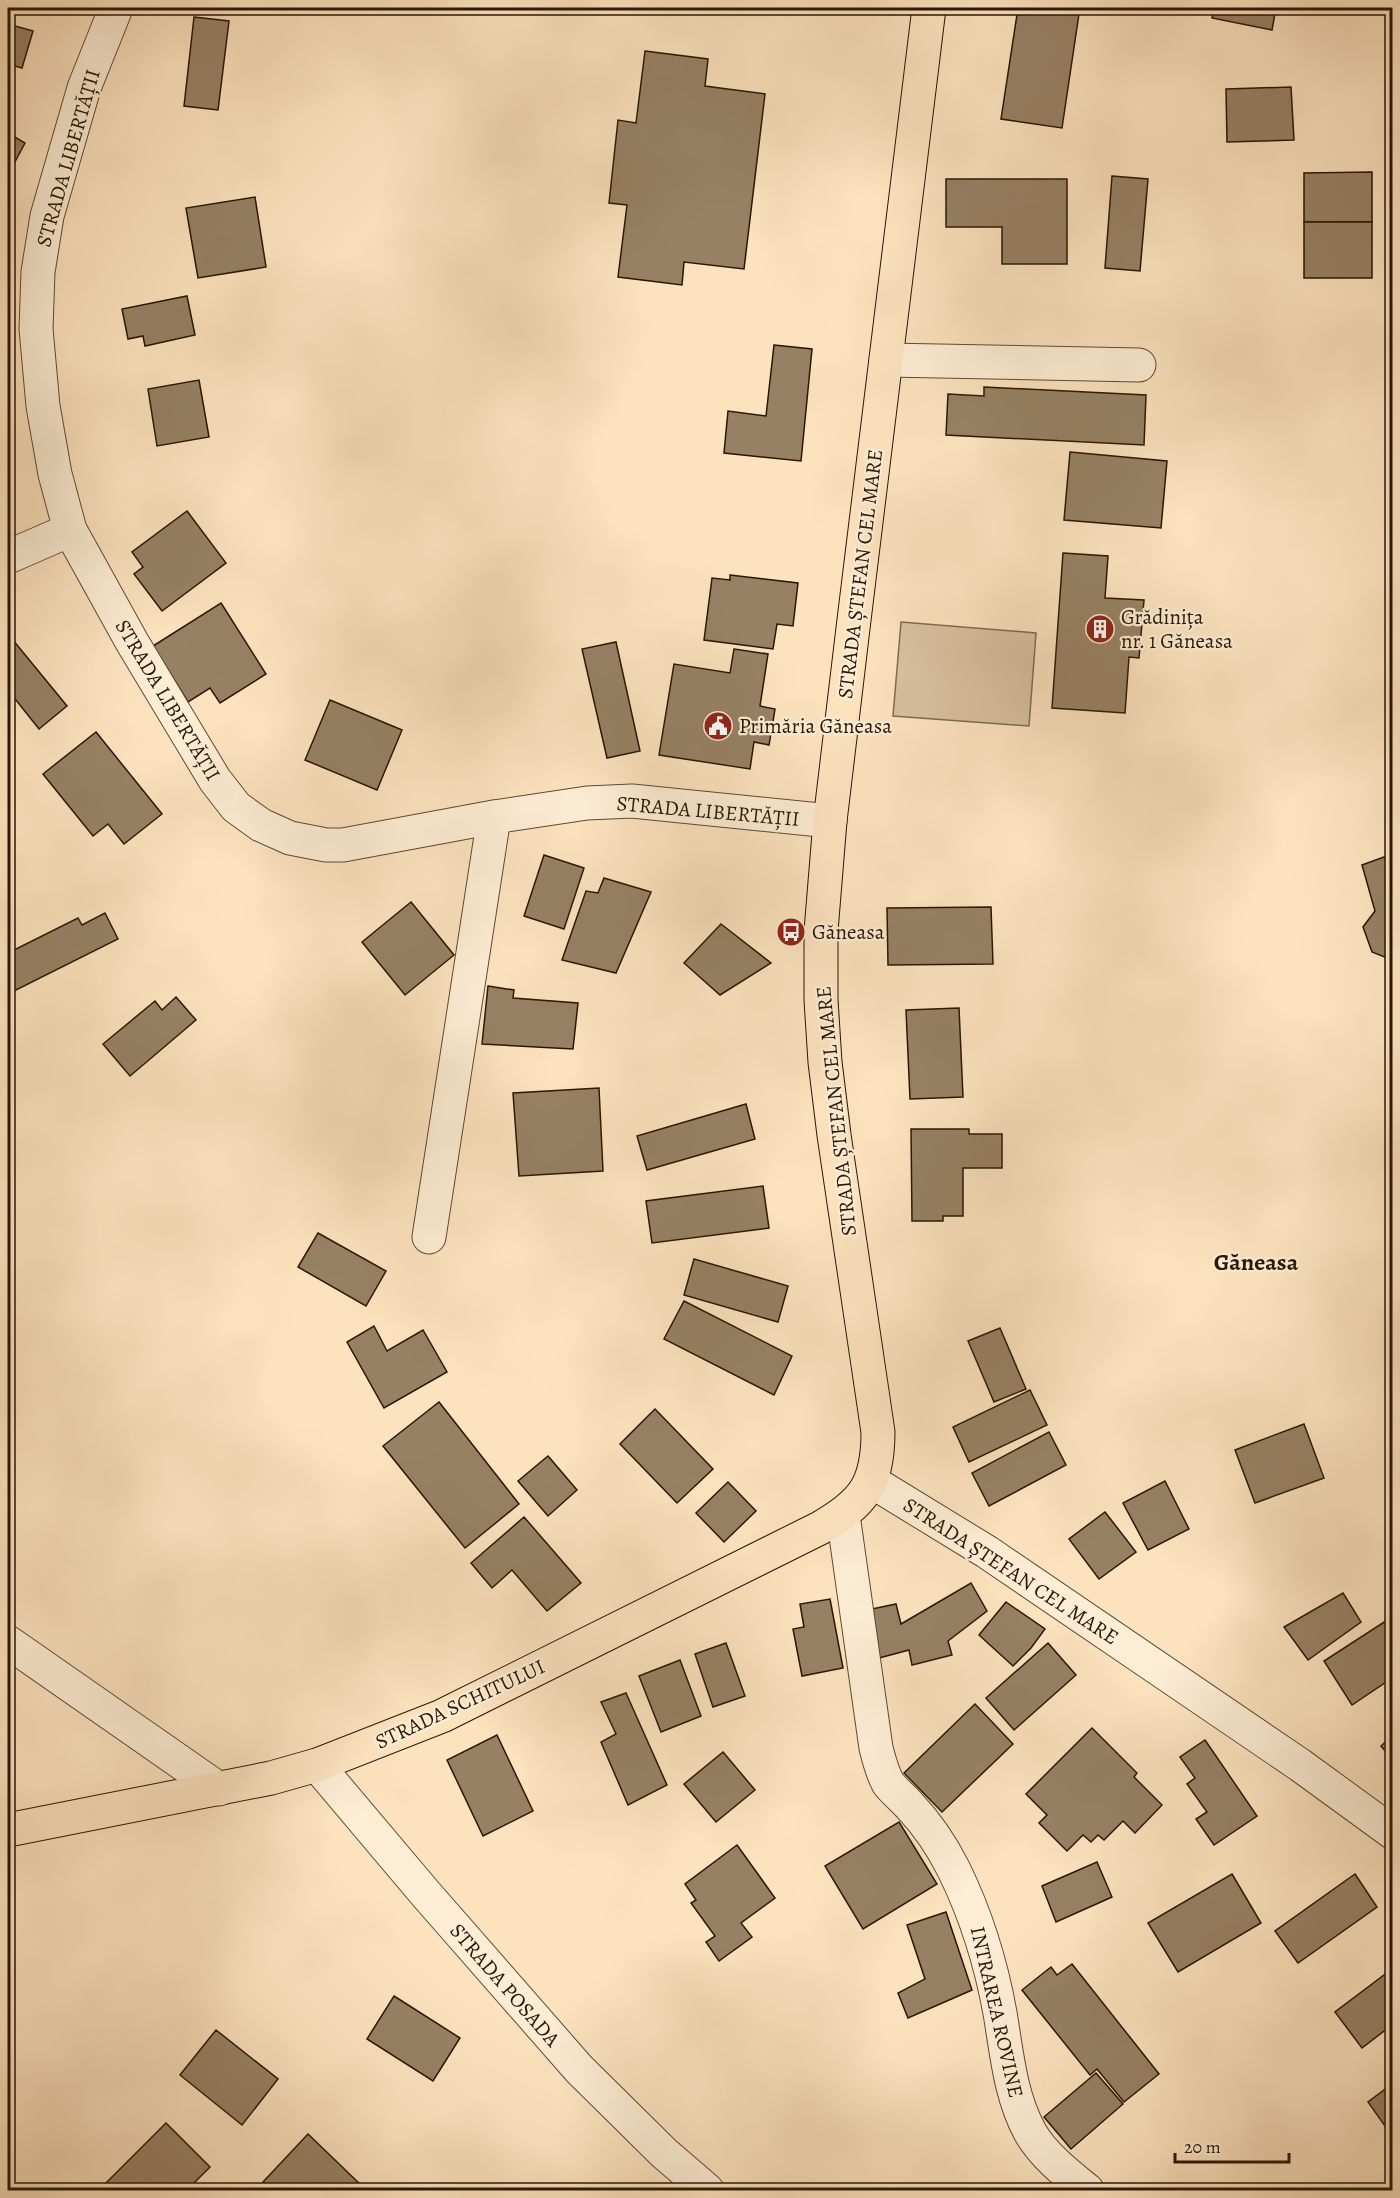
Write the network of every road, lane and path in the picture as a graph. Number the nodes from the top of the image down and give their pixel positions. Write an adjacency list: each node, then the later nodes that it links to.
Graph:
1 (116, 8): 5 (street, STRADA LIBERTĂȚII)
2 (929, 8): 3 (main road, STRADA ȘTEFAN CEL MARE)
3 (886, 360): 4 (street); 8 (main road, STRADA ȘTEFAN CEL MARE)
4 (1139, 365)
5 (70, 530): 6 (street); 7 (street, STRADA LIBERTĂȚII)
6 (8, 557)
7 (494, 817): 8 (street, STRADA LIBERTĂȚII); 9 (street)
8 (831, 821): 10 (main road, STRADA ȘTEFAN CEL MARE)
9 (429, 1238)
10 (871, 1481): 11 (main road, STRADA SCHITULUI); 15 (street, STRADA ȘTEFAN CEL MARE)
11 (843, 1515): 13 (main road, STRADA SCHITULUI); 18 (street, INTRAREA ROVINE)
12 (8, 1641): 14 (street)
13 (317, 1766): 14 (main road, STRADA SCHITULUI); 17 (street, STRADA POSADA)
14 (219, 1789): 16 (main road, STRADA SCHITULUI)
15 (1390, 1826)
16 (8, 1830)
17 (707, 2190)
18 (1087, 2190)

